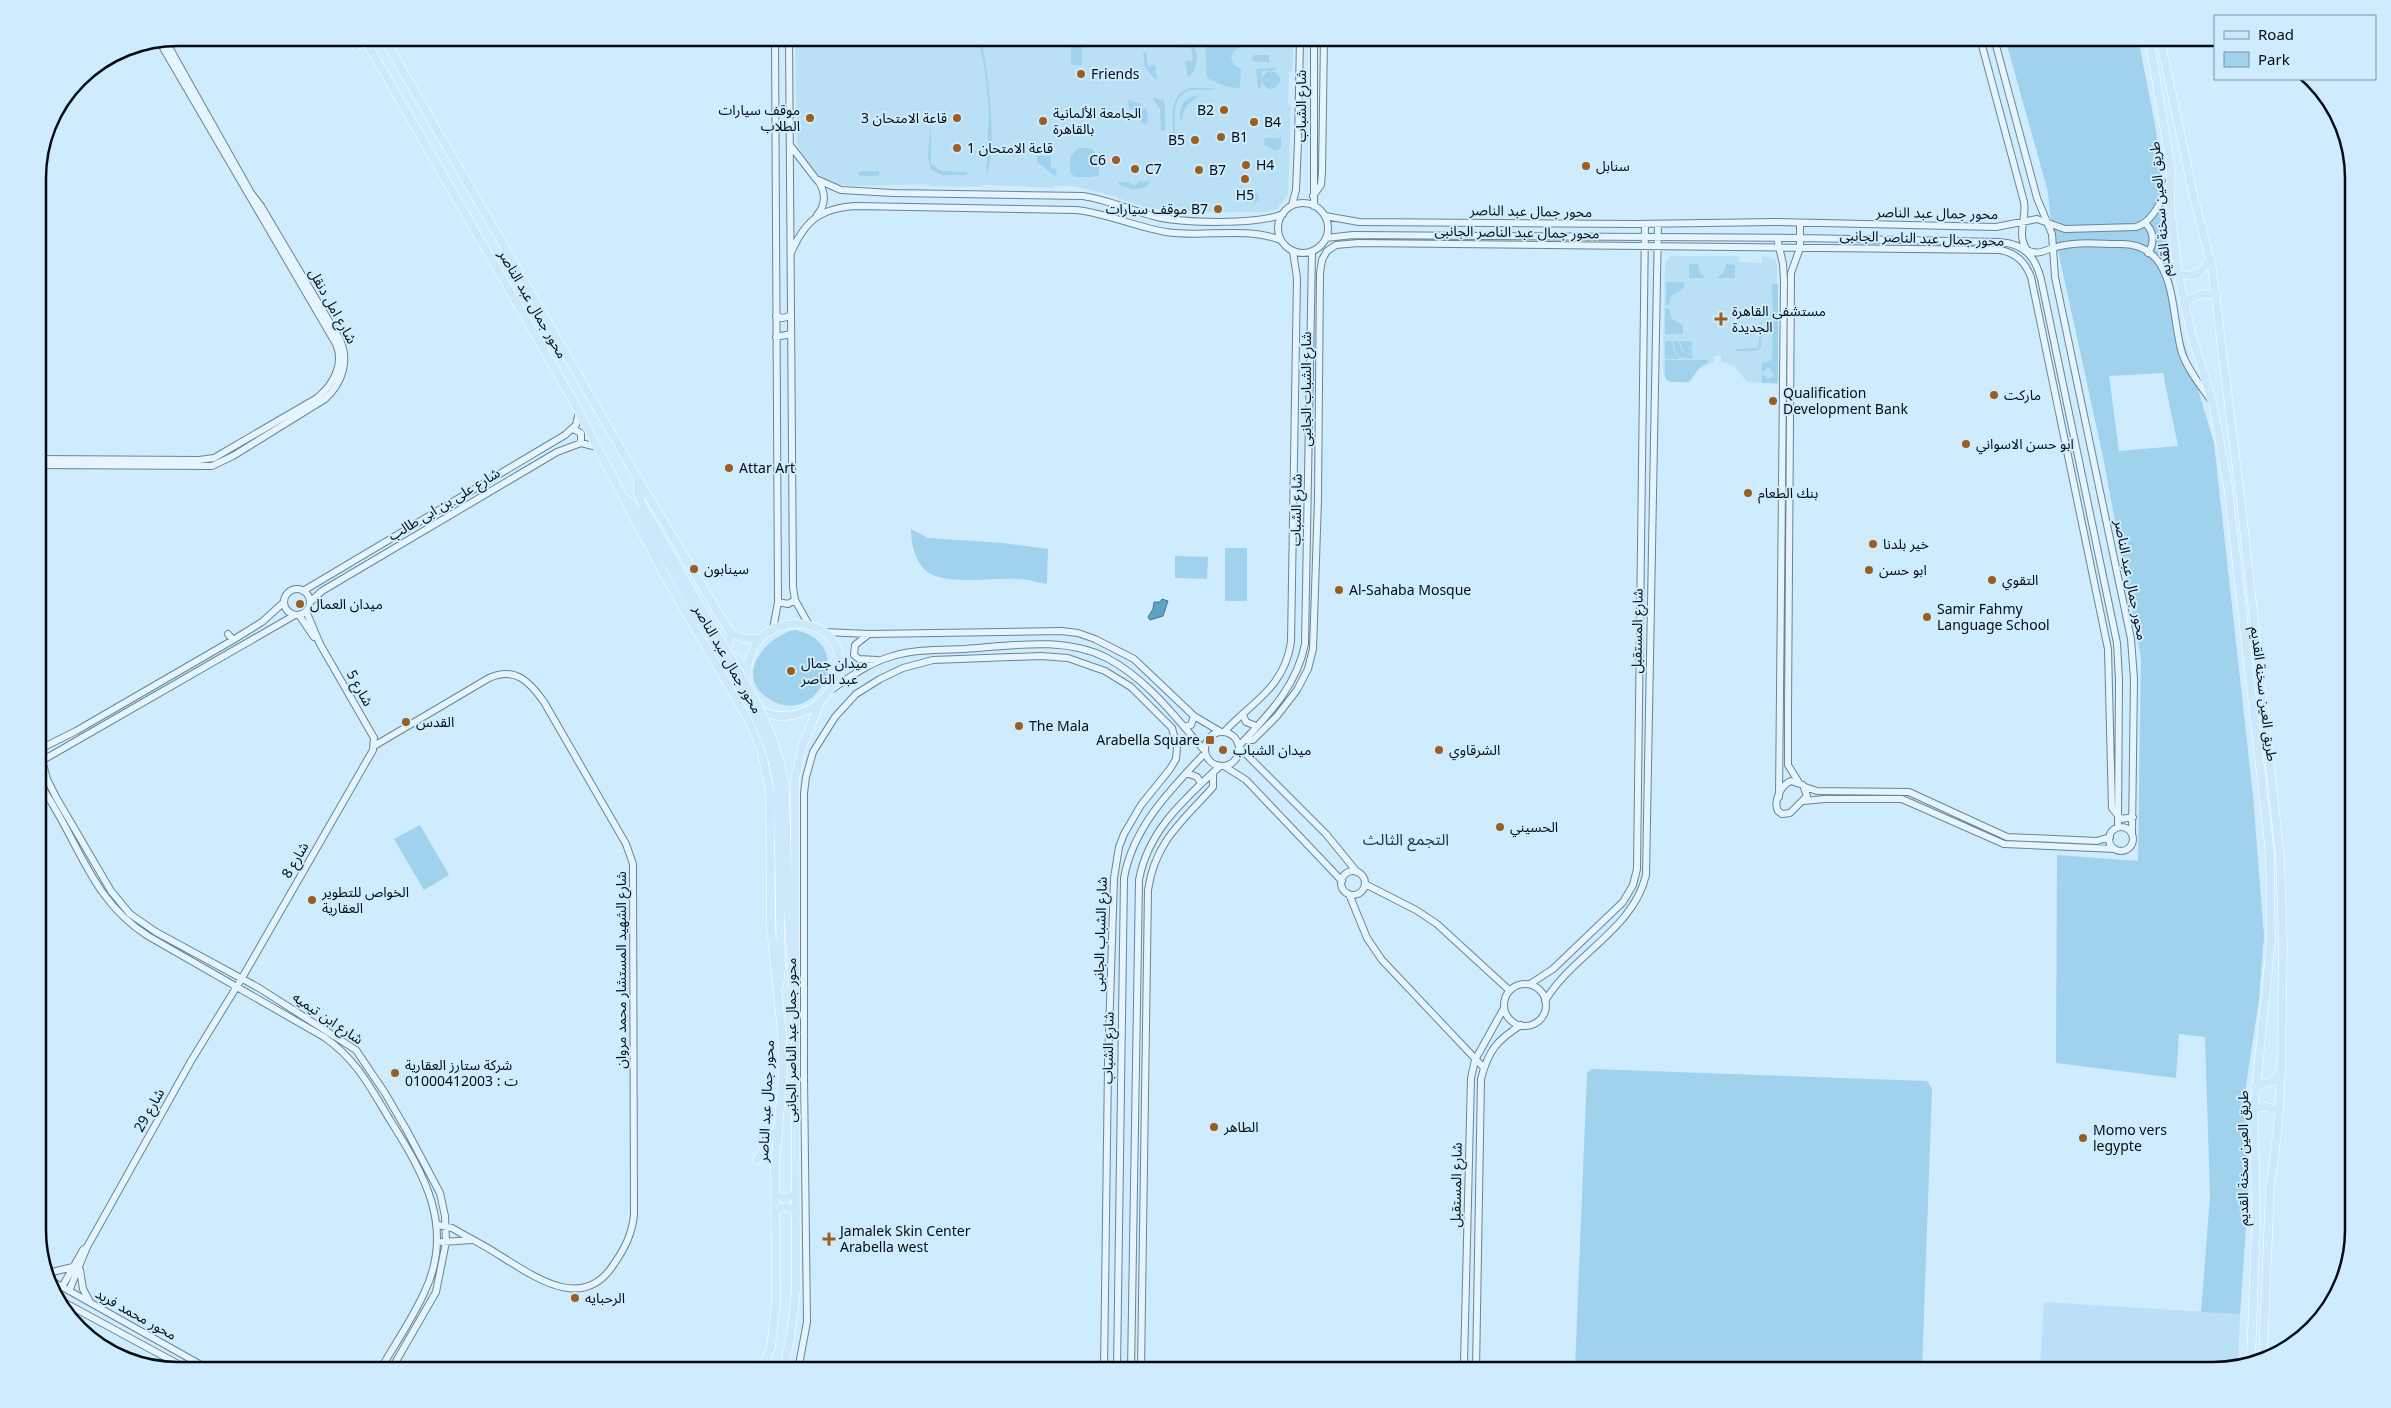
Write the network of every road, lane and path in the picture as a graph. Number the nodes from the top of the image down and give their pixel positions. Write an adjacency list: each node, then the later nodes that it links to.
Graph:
1 (369, 46): 59 (main road, محور جمال عبد الناصر)
2 (389, 46): 65 (main road, محور جمال عبد الناصر)
3 (774, 46): 14 (street)
4 (789, 46): 15 (street)
5 (1300, 46): 21 (street, شارع الشباب)
6 (1314, 46): 20 (street, شارع الشباب)
7 (1324, 46): 20 (street)
8 (1982, 46): 28 (street)
9 (1996, 46): 27 (street)
10 (2151, 46): 17 (main road, طريق العين سخنة القديم)
11 (2162, 46): 50 (main road, طريق العين سخنة القديم)
12 (162, 47): 63 (street, شارع امل دنقل)
13 (169, 47): 64 (street, شارع امل دنقل)
14 (775, 83): 15 (street); 54 (street)
15 (789, 83): 16 (street)
16 (789, 144): 18 (street); 49 (street)
17 (2171, 168): 30 (street); 51 (main road, طريق العين سخنة القديم)
18 (816, 179): 19 (street); 26 (street)
19 (892, 193): 23 (street); 24 (street)
20 (1313, 196): 22 (street, شارع الشباب)
21 (1292, 206): 22 (street); 24 (street)
22 (1314, 206): 25 (street)
23 (892, 207): 26 (street); 38 (street)
24 (1283, 214): 38 (street)
25 (1325, 216): 31 (street, محور جمال عبد الناصر); 33 (street)
26 (815, 218): 49 (street)
27 (2046, 221): 28 (street, محور جمال عبد الناصر); 30 (street); 43 (street, محور جمال عبد الناصر)
28 (2024, 222): 29 (street, محور جمال عبد الناصر); 44 (street)
29 (1800, 223): 32 (street, محور جمال عبد الناصر); 37 (street)
30 (2145, 223): 48 (street)
31 (1646, 224): 32 (street, محور جمال عبد الناصر); 34 (street, شارع المستقبل)
32 (1658, 224): 35 (street, شارع المستقبل)
33 (1326, 238): 34 (street, محور جمال عبد الناصر); 47 (street)
34 (1645, 238): 35 (street, محور جمال عبد الناصر); 39 (street, شارع المستقبل)
35 (1657, 238): 36 (street, محور جمال عبد الناصر); 40 (street, شارع المستقبل)
36 (1776, 238): 37 (street, محور جمال عبد الناصر); 41 (street)
37 (1801, 238): 42 (street); 44 (street, محور جمال عبد الناصر)
38 (1281, 240): 46 (street)
39 (1645, 248): 40 (street, محور جمال عبد الناصر الجانبى); 45 (street, محور جمال عبد الناصر الجانبى); 138 (street, شارع المستقبل)
40 (1657, 248): 41 (street, محور جمال عبد الناصر الجانبى); 143 (street, شارع المستقبل)
41 (1779, 248): 42 (street, محور جمال عبد الناصر الجانبى); 113 (street)
42 (1800, 248): 111 (street); 125 (street, محور جمال عبد الناصر الجانبى)
43 (2052, 248): 44 (street); 48 (street); 126 (street, محور جمال عبد الناصر)
44 (2027, 250): 125 (street, محور جمال عبد الناصر)
45 (1327, 251): 105 (street, شارع الشباب الجانبى)
46 (1293, 252): 47 (street); 78 (street, شارع الشباب)
47 (1312, 252): 79 (street, شارع الشباب)
48 (2148, 253): 58 (street)
49 (790, 256): 55 (street)
50 (2210, 259): 51 (main road); 52 (main road, طريق العين سخنة القديم)
51 (2178, 273): 53 (main road, طريق العين سخنة القديم)
52 (2216, 295): 53 (main road); 152 (main road, طريق العين سخنة القديم)
53 (2184, 304): 58 (main road, طريق العين سخنة القديم)
54 (776, 316): 55 (street); 57 (street)
55 (790, 316): 56 (street)
56 (790, 334): 57 (street); 72 (street)
57 (776, 336): 75 (street)
58 (2213, 404): 153 (main road, طريق العين سخنة القديم)
59 (579, 412): 60 (street); 62 (main road, محور جمال عبد الناصر)
60 (573, 429): 61 (street); 67 (street, شارع على بن ابى طالب)
61 (581, 443): 62 (street); 71 (street, شارع على بن ابى طالب)
62 (597, 447): 68 (main road, محور جمال عبد الناصر)
63 (47, 459)
64 (47, 465)
65 (638, 478): 83 (main road, محور جمال عبد الناصر); 142 (main road, bridge)
66 (462, 488): 67 (street)
67 (466, 495): 69 (street, شارع على بن ابى طالب)
68 (622, 496): 89 (main road, محور جمال عبد الناصر); 141 (main road, bridge)
69 (316, 581): 70 (street, شارع على بن ابى طالب); 71 (street)
70 (303, 590): 73 (street); 74 (street)
71 (322, 591): 74 (street, شارع على بن ابى طالب)
72 (795, 600): 75 (street); 80 (street)
73 (284, 602): 77 (street); 87 (street)
74 (310, 602): 76 (street)
75 (778, 602): 81 (street)
76 (306, 611): 77 (street); 88 (street, شارع 5)
77 (297, 615): 88 (street, شارع 5); 110 (street)
78 (1293, 622): 79 (street); 99 (street, شارع الشباب)
79 (1307, 622): 101 (street, شارع الشباب)
80 (809, 625): 81 (main road); 82 (main road)
81 (773, 629): 86 (main road)
82 (824, 632): 85 (street); 94 (main road)
83 (731, 633): 86 (main road, محور جمال عبد الناصر); 89 (main road)
84 (228, 634): 87 (street)
85 (869, 634): 92 (street); 100 (street)
86 (760, 638): 93 (main road)
87 (233, 640): 106 (street)
88 (320, 644): 107 (street, شارع 5)
89 (707, 649): 93 (main road); 103 (main road, محور جمال عبد الناصر)
90 (959, 649): 91 (street); 92 (street); 96 (street)
91 (972, 659): 98 (street); 133 (street)
92 (880, 660): 94 (street)
93 (747, 672): 97 (main road)
94 (831, 690): 95 (main road)
95 (821, 700): 97 (main road); 133 (main road, محور جمال عبد الناصر)
96 (1163, 704): 98 (street); 102 (street)
97 (756, 705): 103 (main road)
98 (1152, 709): 189 (street, شارع الشباب الجانبى)
99 (1243, 714): 101 (street); 104 (street, شارع الشباب)
100 (1194, 716): 102 (street); 104 (street)
101 (1256, 726): 105 (street, شارع الشباب)
102 (1184, 727): 109 (street)
103 (755, 732): 141 (main road, محور جمال عبد الناصر)
104 (1223, 732): 108 (street); 109 (street)
105 (1245, 740): 108 (street, شارع الشباب)
106 (47, 746)
107 (374, 746): 137 (street, شارع 8); 168 (street, شارع الشهيد المستشار محمد مروان)
108 (1239, 746): 112 (street); 131 (street)
109 (1205, 752): 112 (street); 115 (street, شارع الشباب)
110 (47, 760)
111 (1788, 764): 113 (street); 117 (street)
112 (1222, 766): 116 (street, شارع الشباب); 132 (street)
113 (1780, 767): 121 (street)
114 (47, 773): 137 (street, شارع ابن تيميه)
115 (1187, 773): 118 (street); 190 (street, شارع الشباب)
116 (1213, 773): 118 (street, شارع الشباب); 165 (street)
117 (1798, 781): 119 (street); 121 (street)
118 (1201, 783): 164 (street, شارع الشباب)
119 (1805, 787): 120 (street); 124 (street)
120 (1817, 791): 123 (street); 129 (street)
121 (1778, 797): 124 (street)
122 (47, 798): 139 (street, شارع ابن تيميه)
123 (1817, 799): 124 (street); 130 (street)
124 (1803, 801)
125 (2118, 817): 126 (street); 127 (street, محور جمال عبد الناصر)
126 (2132, 818): 128 (street, محور جمال عبد الناصر)
127 (2118, 827): 128 (street); 129 (street)
128 (2132, 832): 130 (street)
129 (2110, 837): 130 (street)
130 (2115, 849)
131 (1357, 872): 132 (street); 134 (street)
132 (1342, 882): 135 (street)
133 (800, 883): 136 (main road, محور جمال عبد الناصر)
134 (1365, 884): 135 (street); 140 (street)
135 (1349, 894): 149 (street)
136 (800, 948): 142 (main road, محور جمال عبد الناصر); 188 (street, محور جمال عبد الناصر الجانبى)
137 (242, 978): 139 (street, شارع 8); 146 (street, شارع ابن تيميه)
138 (1530, 984): 140 (street); 143 (street)
139 (237, 987): 147 (street, شارع ابن تيميه); 173 (street, شارع 29)
140 (1509, 990): 144 (street)
141 (778, 994): 156 (main road, محور جمال عبد الناصر)
142 (796, 999): 158 (main road, محور جمال عبد الناصر)
143 (1545, 1001): 145 (street)
144 (1504, 1008): 145 (street); 149 (street, شارع المستقبل)
145 (1521, 1025): 151 (street, شارع المستقبل)
146 (353, 1048): 147 (street); 148 (street, شارع ابن تيميه)
147 (346, 1054): 150 (street, شارع ابن تيميه)
148 (362, 1058): 150 (street); 167 (street, شارع ابن تيميه)
149 (1475, 1060): 151 (street); 160 (street, شارع المستقبل)
150 (354, 1064): 166 (street, شارع ابن تيميه)
151 (1484, 1068): 161 (street, شارع المستقبل)
152 (2281, 1070): 153 (main road); 155 (main road, طريق العين سخنة القديم)
153 (2255, 1087): 154 (main road, طريق العين سخنة القديم)
154 (2254, 1109): 155 (main road); 181 (main road, طريق العين سخنة القديم)
155 (2279, 1114): 180 (main road, طريق العين سخنة القديم)
156 (778, 1126): 157 (main road); 159 (main road, محور جمال عبد الناصر)
157 (757, 1160)
158 (796, 1192): 159 (main road); 162 (main road, محور جمال عبد الناصر)
159 (776, 1194): 163 (main road, محور جمال عبد الناصر)
160 (1468, 1201): 161 (street); 193 (street, شارع المستقبل)
161 (1479, 1201): 194 (street, شارع المستقبل)
162 (796, 1212): 163 (main road); 187 (main road, محور جمال عبد الناصر)
163 (775, 1213): 186 (main road, محور جمال عبد الناصر)
164 (1133, 1217): 165 (street); 171 (street, شارع الشباب)
165 (1143, 1218): 172 (street)
166 (438, 1225): 167 (street, شارع الشهيد المستشار محمد مروان); 169 (street, شارع ابن تيميه)
167 (445, 1226): 168 (street, شارع الشهيد المستشار محمد مروان); 170 (street, شارع ابن تيميه)
168 (473, 1240): 170 (street)
169 (438, 1242): 170 (street); 184 (street, شارع ابن تيميه)
170 (446, 1242): 185 (street, شارع ابن تيميه)
171 (1132, 1260): 172 (street); 191 (street, شارع الشباب)
172 (1143, 1261): 192 (street)
173 (77, 1267): 174 (street); 176 (street, شارع 29); 177 (street, شارع 29); 178 (street)
174 (53, 1272)
175 (59, 1285): 176 (street, محور محمد فريد)
176 (62, 1287): 177 (street, محور محمد فريد)
177 (68, 1291): 178 (street, محور محمد فريد)
178 (91, 1303): 183 (street, محور محمد فريد)
179 (72, 1308): 182 (street, محور محمد فريد)
180 (2263, 1352)
181 (2251, 1356)
182 (173, 1362)
183 (196, 1362)
184 (385, 1362)
185 (396, 1362)
186 (766, 1362)
187 (785, 1362)
188 (800, 1362)
189 (1104, 1362)
190 (1117, 1362)
191 (1130, 1362)
192 (1141, 1362)
193 (1463, 1362)
194 (1477, 1362)

